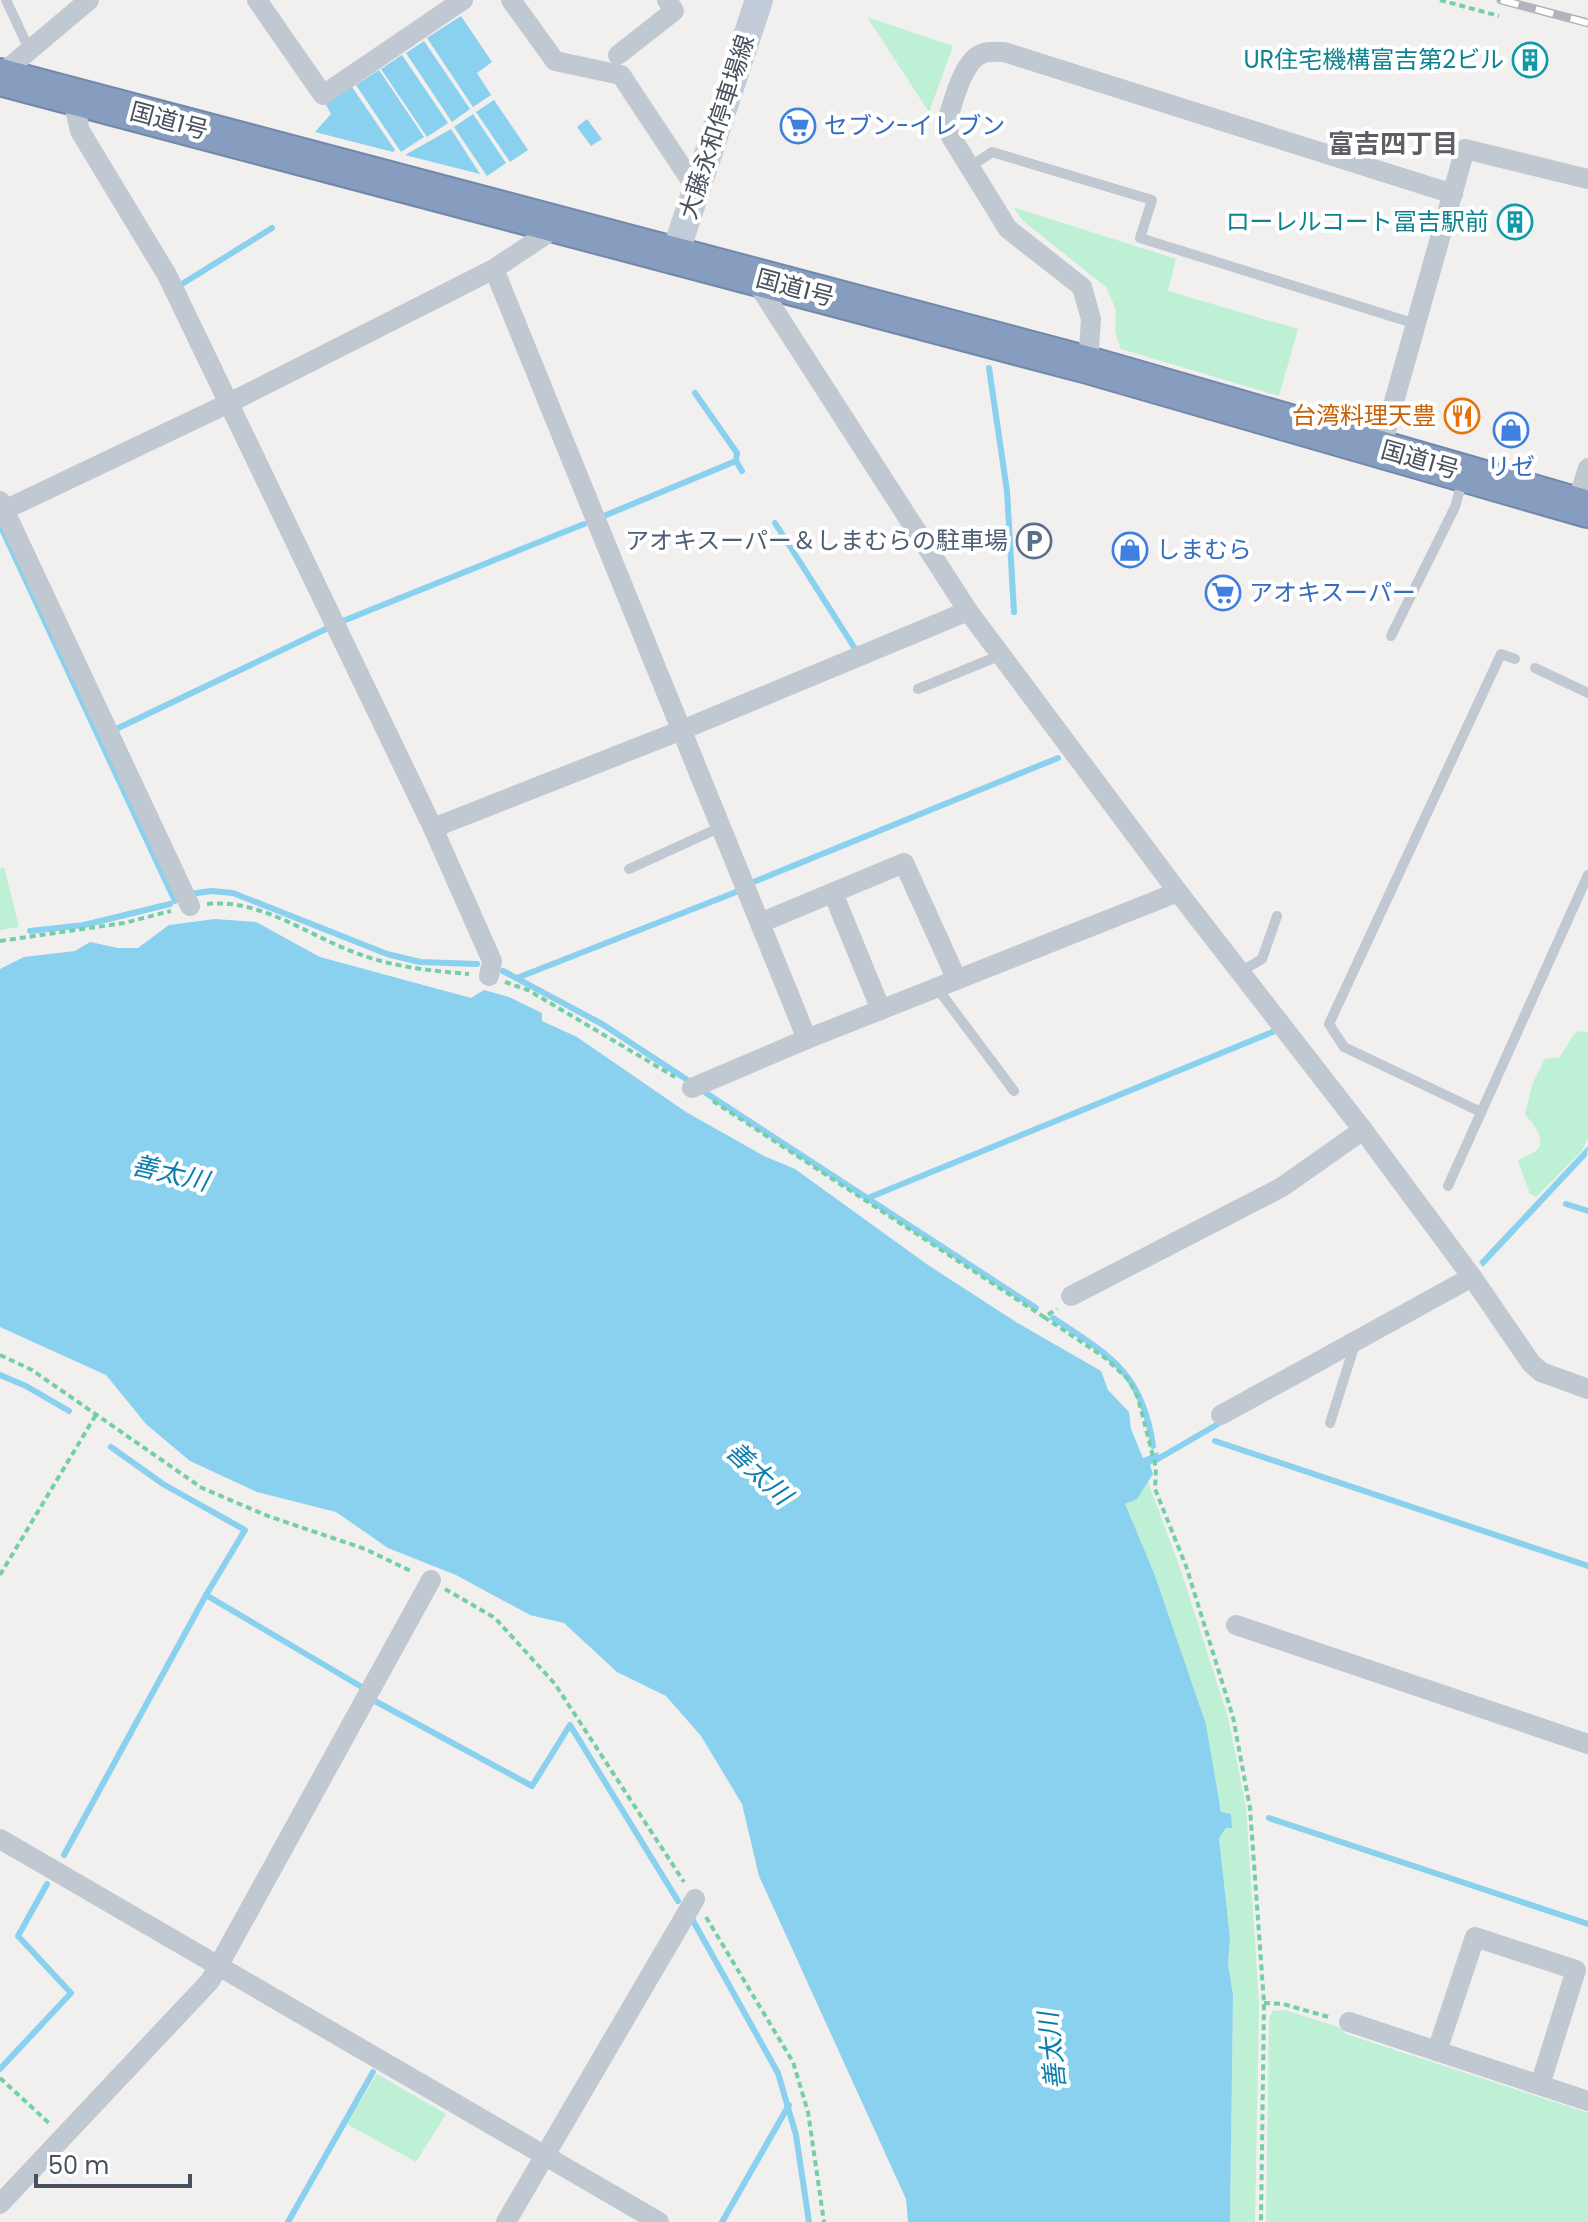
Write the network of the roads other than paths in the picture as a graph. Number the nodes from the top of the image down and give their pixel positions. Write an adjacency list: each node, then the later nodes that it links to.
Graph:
1 (6, 0): 8 (lane)
2 (89, 0): 8 (street)
3 (257, 0): 4 (street)
4 (463, 0)
5 (511, 0): 14 (street)
6 (667, 0): 9 (street)
7 (759, 0): 14 (main road, 大藤永和停車場線)
8 (29, 49): 10 (street)
9 (618, 55)
10 (0, 76): 11 (highway, 国道1号)
11 (72, 95): 16 (highway, 国道1号); 22 (street)
12 (970, 167): 15 (street); 20 (lane); 21 (street)
13 (1588, 179): 15 (street)
14 (697, 190): 17 (main road, 大藤永和停車場線)
15 (1453, 194): 20 (street)
16 (560, 225): 17 (highway, 国道1号); 18 (street)
17 (675, 254): 19 (highway, 国道1号)
18 (494, 269): 22 (street); 35 (street)
19 (752, 276): 21 (highway, 国道1号); 28 (street)
20 (1416, 324): 23 (street)
21 (1088, 365): 23 (highway, 国道1号)
22 (229, 403): 26 (street); 37 (street)
23 (1381, 448): 25 (highway, 国道1号)
24 (1588, 468): 27 (street)
25 (1465, 473): 27 (highway, 国道1号); 29 (lane)
26 (1, 507): 42 (street)
27 (1582, 508)
28 (968, 611): 30 (street); 35 (street)
29 (1391, 636)
30 (1001, 655): 33 (lane); 40 (street)
31 (1515, 659): 53 (lane)
32 (1535, 668): 34 (lane)
33 (918, 689)
34 (1588, 693)
35 (682, 730): 36 (street); 37 (street)
36 (721, 827): 38 (lane); 44 (street)
37 (433, 828): 46 (street)
38 (629, 869)
39 (1588, 875): 53 (lane)
40 (1178, 892): 45 (street); 47 (street)
41 (833, 893): 44 (street); 47 (street); 49 (street)
42 (190, 906)
43 (1277, 916): 45 (lane)
44 (760, 923): 50 (street)
45 (1240, 972): 54 (street)
46 (489, 976)
47 (957, 980): 48 (street)
48 (937, 988): 49 (street); 52 (lane)
49 (881, 1010): 50 (street)
50 (807, 1039): 51 (street)
51 (692, 1088)
52 (1014, 1091)
53 (1481, 1112): 55 (lane)
54 (1363, 1130): 56 (street); 57 (street)
55 (1448, 1186)
56 (1472, 1277): 58 (street); 59 (street)
57 (1071, 1296)
58 (1356, 1341): 60 (street); 61 (lane)
59 (1588, 1389)
60 (1221, 1415)
61 (1330, 1423)
62 (431, 1580): 67 (street)
63 (1236, 1625): 64 (street)
64 (1588, 1744)
65 (0, 1839): 67 (street)
66 (695, 1899): 72 (street)
67 (219, 1966): 72 (street); 73 (street)
68 (1349, 2022): 69 (street)
69 (1437, 2051): 70 (street); 70 (street)
70 (1540, 2085): 71 (street)
71 (1588, 2101)
72 (545, 2155): 74 (street); 75 (street)
73 (0, 2204)
74 (506, 2222)
75 (659, 2222)

